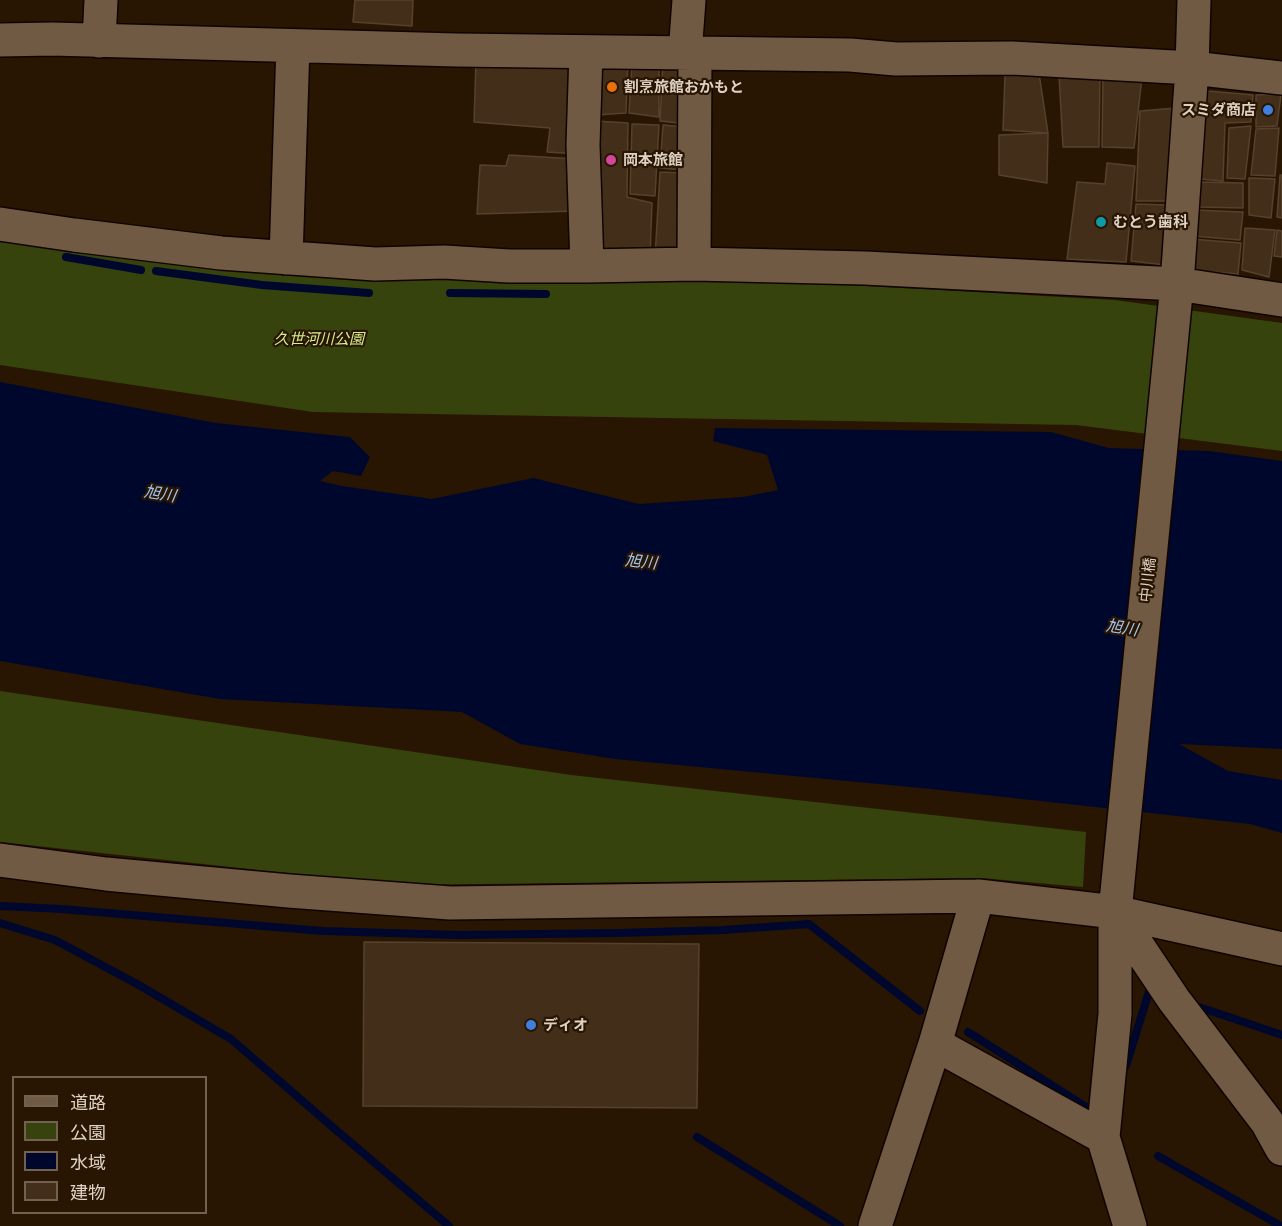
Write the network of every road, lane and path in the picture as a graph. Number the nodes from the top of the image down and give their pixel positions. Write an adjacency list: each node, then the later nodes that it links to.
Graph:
1 (101, 0): 5 (street)
2 (689, 0): 8 (street)
3 (1194, 0): 9 (street, 中川橋)
4 (0, 40): 5 (street)
5 (99, 41): 6 (street)
6 (293, 46): 7 (street); 12 (street)
7 (586, 52): 8 (street); 14 (street)
8 (690, 54): 9 (street); 13 (street)
9 (1192, 69): 10 (street); 15 (street, 中川橋)
10 (1282, 78)
11 (0, 224): 12 (street)
12 (286, 258): 14 (street)
13 (694, 264): 14 (street); 15 (street)
14 (586, 266)
15 (1177, 284): 16 (street); 19 (street, 中川橋)
16 (1282, 300)
17 (0, 860): 18 (street)
18 (978, 896): 19 (street); 21 (street)
19 (1116, 912): 20 (street); 22 (street, 中川橋); 23 (street)
20 (1282, 949)
21 (935, 1044): 22 (street); 24 (street)
22 (1103, 1137): 25 (street)
23 (1282, 1149)
24 (875, 1226)
25 (1130, 1226)

